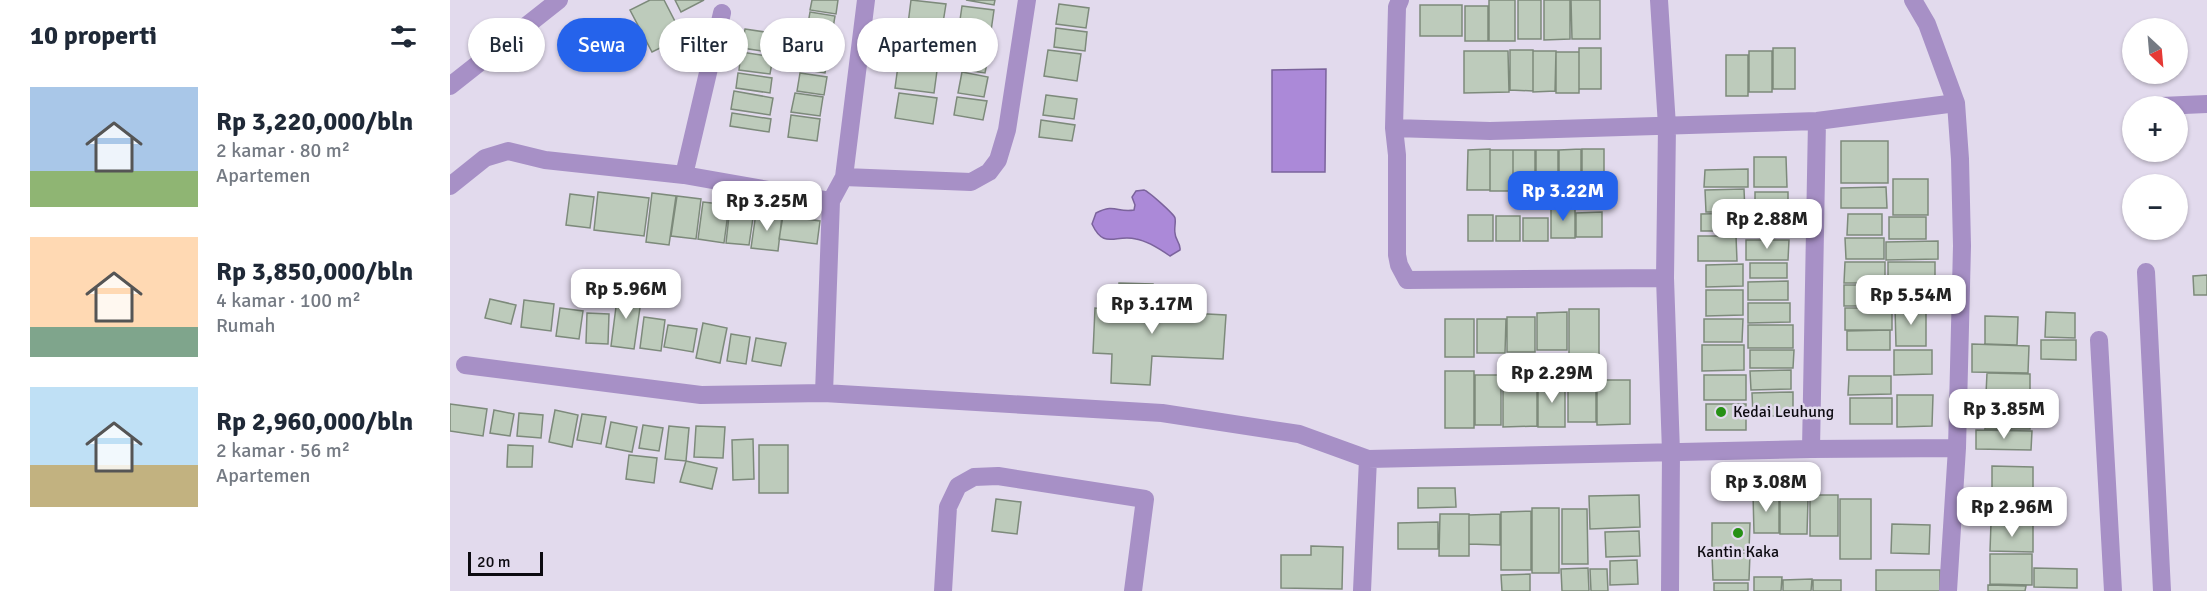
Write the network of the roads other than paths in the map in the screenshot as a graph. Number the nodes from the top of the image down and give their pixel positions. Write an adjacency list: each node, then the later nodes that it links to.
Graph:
1 (559, 0): 8 (street)
2 (866, 0): 16 (street)
3 (1027, 0): 16 (street)
4 (1400, 0): 14 (street)
5 (1659, 0): 13 (street)
6 (1913, 0): 9 (street)
7 (722, 13): 15 (street)
8 (450, 86)
9 (1956, 103): 12 (street); 24 (street)
10 (2207, 104): 11 (street)
11 (2188, 105)
12 (1817, 121): 13 (street); 25 (street)
13 (1667, 126): 14 (street); 20 (street)
14 (1394, 128): 20 (street)
15 (684, 175): 17 (street); 18 (street)
16 (844, 177): 18 (street)
17 (450, 186)
18 (831, 201): 23 (street)
19 (2146, 272): 34 (street)
20 (1665, 278): 26 (street)
21 (2099, 340): 33 (street)
22 (465, 365): 23 (street)
23 (824, 393): 27 (street)
24 (1957, 448): 25 (street); 32 (street)
25 (1811, 449): 26 (street)
26 (1671, 452): 27 (street); 31 (street)
27 (1368, 459): 30 (street)
28 (943, 591): 29 (street)
29 (1133, 591)
30 (1362, 591)
31 (1670, 591)
32 (1948, 591)
33 (2113, 591)
34 (2162, 591)

